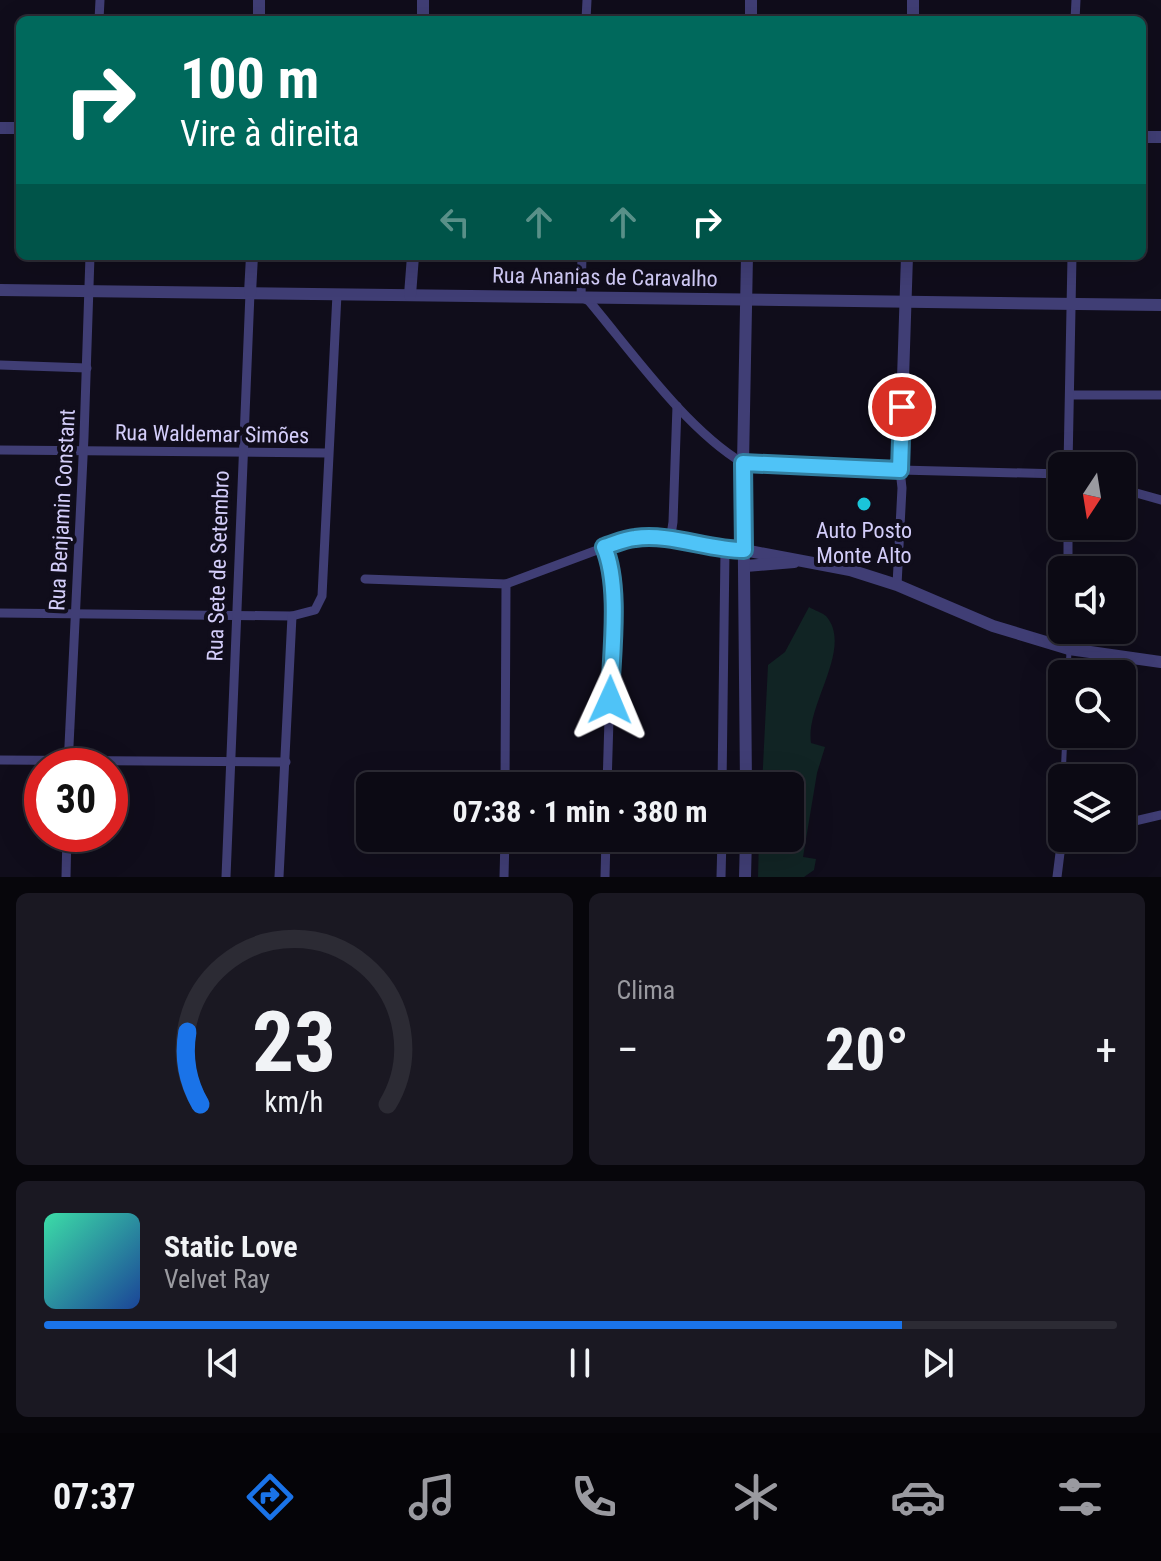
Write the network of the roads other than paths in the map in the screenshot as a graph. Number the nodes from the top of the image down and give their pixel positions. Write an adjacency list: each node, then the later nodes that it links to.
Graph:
1 (90, 260): 9 (street, Rua Benjamin Constant)
2 (252, 260): 10 (street, Rua Sete de Setembro)
3 (413, 260): 12 (street)
4 (582, 260): 13 (street)
5 (747, 260): 14 (street)
6 (907, 260): 15 (street)
7 (1072, 260): 16 (street)
8 (0, 290): 9 (street, Rua Ananias de Caravalho)
9 (89, 291): 10 (street, Rua Ananias de Caravalho); 19 (street, Rua Benjamin Constant)
10 (250, 293): 11 (street, Rua Ananias de Caravalho); 27 (street, Rua Sete de Setembro)
11 (337, 294): 12 (street, Rua Ananias de Caravalho); 26 (street)
12 (410, 295): 13 (street, Rua Ananias de Caravalho)
13 (581, 297): 14 (street, Rua Ananias de Caravalho); 22 (street)
14 (747, 299): 15 (street, Rua Ananias de Caravalho); 28 (street)
15 (906, 300): 16 (street, Rua Ananias de Caravalho); 29 (street)
16 (1071, 302): 17 (street, Rua Ananias de Caravalho); 20 (street)
17 (1161, 305)
18 (0, 365): 19 (street)
19 (87, 368): 24 (street, Rua Benjamin Constant)
20 (1071, 395): 21 (street); 25 (street)
21 (1161, 395)
22 (677, 406): 28 (street); 33 (street)
23 (0, 450): 24 (street, Rua Waldemar Simões)
24 (84, 451): 27 (street, Rua Waldemar Simões); 43 (street, Rua Benjamin Constant)
25 (1069, 452)
26 (327, 453): 27 (street, Rua Waldemar Simões); 45 (street)
27 (242, 454): 44 (street, Rua Sete de Setembro)
28 (743, 463): 29 (street); 36 (street)
29 (900, 470): 30 (street); 41 (street)
30 (1048, 474)
31 (1136, 493): 32 (street)
32 (1161, 500)
33 (670, 541): 34 (street); 35 (street)
34 (604, 547): 40 (street); 57 (street)
35 (725, 550): 36 (street); 58 (street)
36 (744, 550): 37 (street); 38 (street)
37 (796, 561): 38 (street); 41 (street)
38 (746, 566): 59 (street)
39 (365, 579): 40 (street)
40 (506, 584): 56 (street)
41 (897, 585): 47 (street)
42 (0, 613): 43 (street)
43 (74, 614): 44 (street); 50 (street, Rua Benjamin Constant)
44 (235, 615): 45 (street); 53 (street, Rua Sete de Setembro)
45 (292, 616): 54 (street)
46 (1069, 644): 47 (street)
47 (1069, 649): 48 (lane); 49 (street)
48 (1069, 660)
49 (1161, 662)
50 (69, 748)
51 (0, 760): 52 (street)
52 (24, 761)
53 (230, 762): 54 (street); 55 (street); 69 (street, Rua Sete de Setembro)
54 (286, 762): 70 (street)
55 (128, 763)
56 (505, 772)
57 (607, 772)
58 (722, 772)
59 (746, 772)
60 (1161, 815): 61 (street)
61 (1136, 821)
62 (67, 852): 68 (street)
63 (505, 852): 71 (street)
64 (606, 852): 72 (street)
65 (722, 852): 73 (street)
66 (746, 852): 74 (street)
67 (1061, 852): 75 (street)
68 (66, 877)
69 (226, 877)
70 (279, 877)
71 (504, 877)
72 (605, 877)
73 (721, 877)
74 (745, 877)
75 (1057, 877)

